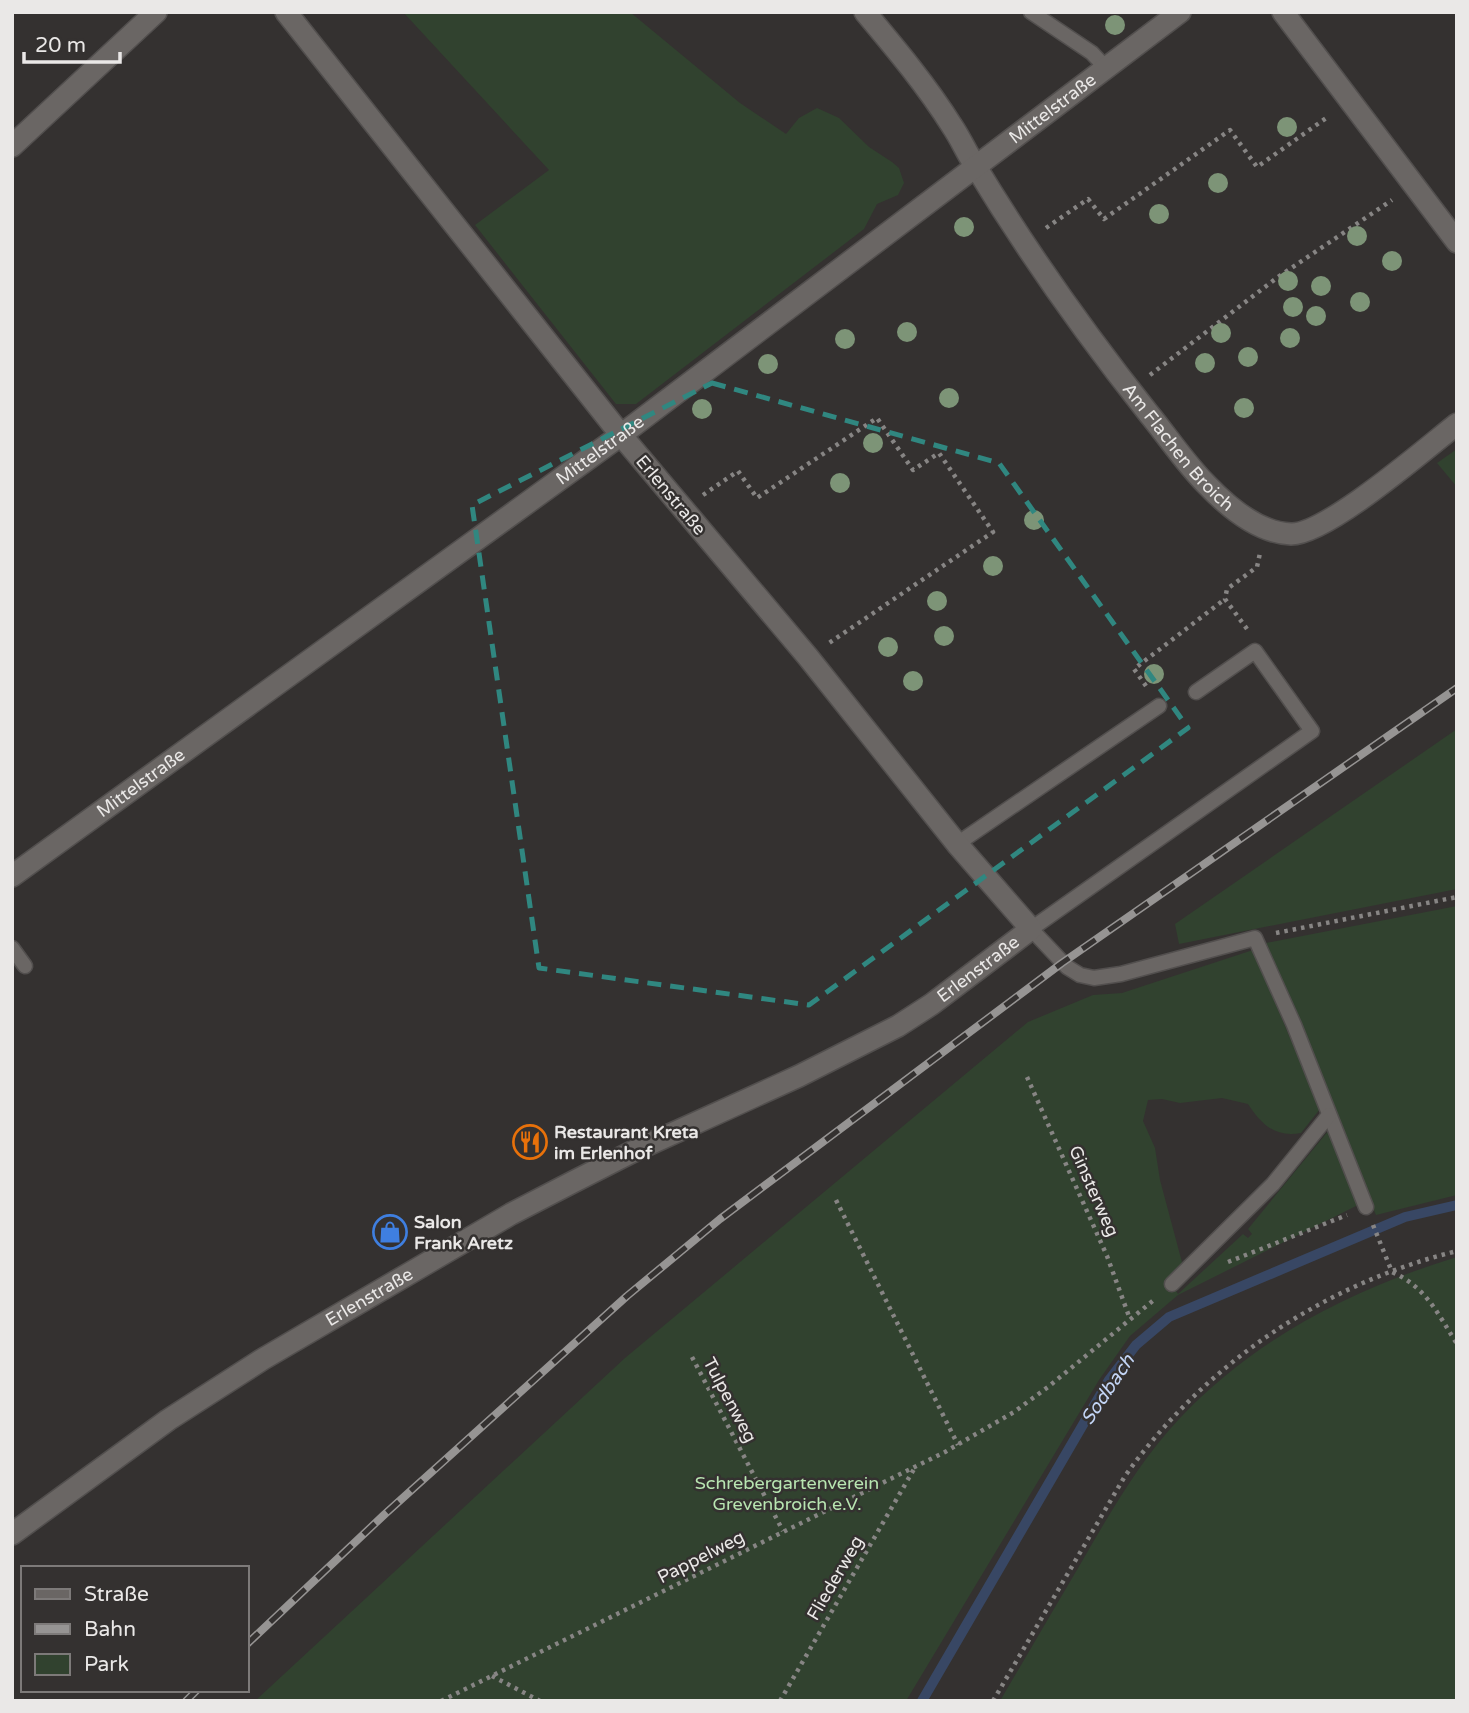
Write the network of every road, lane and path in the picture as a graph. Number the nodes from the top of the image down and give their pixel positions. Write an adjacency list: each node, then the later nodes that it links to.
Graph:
1 (156, 12): 9 (street)
2 (286, 12): 16 (street, Erlenstraße)
3 (865, 12): 10 (street, Am Flachen Broich)
4 (1031, 12): 7 (lane)
5 (1283, 12): 8 (street)
6 (1178, 13): 7 (street, Mittelstraße)
7 (1106, 68): 10 (street, Mittelstraße)
8 (1350, 101): 11 (street); 12 (path)
9 (12, 146)
10 (975, 166): 12 (street, Am Flachen Broich); 16 (street, Mittelstraße)
11 (1413, 186): 13 (street); 14 (path)
12 (1024, 242): 14 (street, Am Flachen Broich)
13 (1457, 242)
14 (1130, 390): 18 (street, Am Flachen Broich)
15 (1457, 424): 18 (street, Am Flachen Broich)
16 (621, 435): 17 (street, Erlenstraße); 25 (street, Mittelstraße)
17 (683, 509): 21 (street, Erlenstraße); 21 (path)
18 (1264, 527): 19 (path)
19 (1225, 599): 20 (path); 23 (path)
20 (1255, 651): 22 (lane); 27 (lane)
21 (808, 657): 24 (street, Erlenstraße)
22 (1196, 692)
23 (1159, 706): 24 (lane)
24 (957, 844): 27 (street, Erlenstraße)
25 (12, 876)
26 (1457, 897): 28 (path)
27 (1031, 929): 28 (lane); 45 (street, Erlenstraße)
28 (1255, 938): 32 (lane)
29 (12, 948): 30 (lane)
30 (25, 966)
31 (1027, 1077): 39 (path, Ginsterweg)
32 (1329, 1115): 34 (lane); 38 (lane)
33 (836, 1200): 42 (path)
34 (1367, 1211): 36 (path); 37 (path)
35 (1457, 1251): 37 (path)
36 (1224, 1264)
37 (1392, 1272): 40 (path); 50 (path)
38 (1172, 1284): 39 (path, Pappelweg)
39 (1130, 1319): 42 (path, Pappelweg)
40 (1457, 1344)
41 (692, 1357): 44 (path, Tulpenweg)
42 (958, 1445): 43 (path, Pappelweg)
43 (914, 1469): 44 (path, Pappelweg); 49 (path, Fliederweg)
44 (783, 1531): 46 (path, Pappelweg)
45 (12, 1534)
46 (491, 1675): 47 (path, Pappelweg); 48 (path)
47 (441, 1701)
48 (540, 1701)
49 (780, 1701)
50 (993, 1701)

